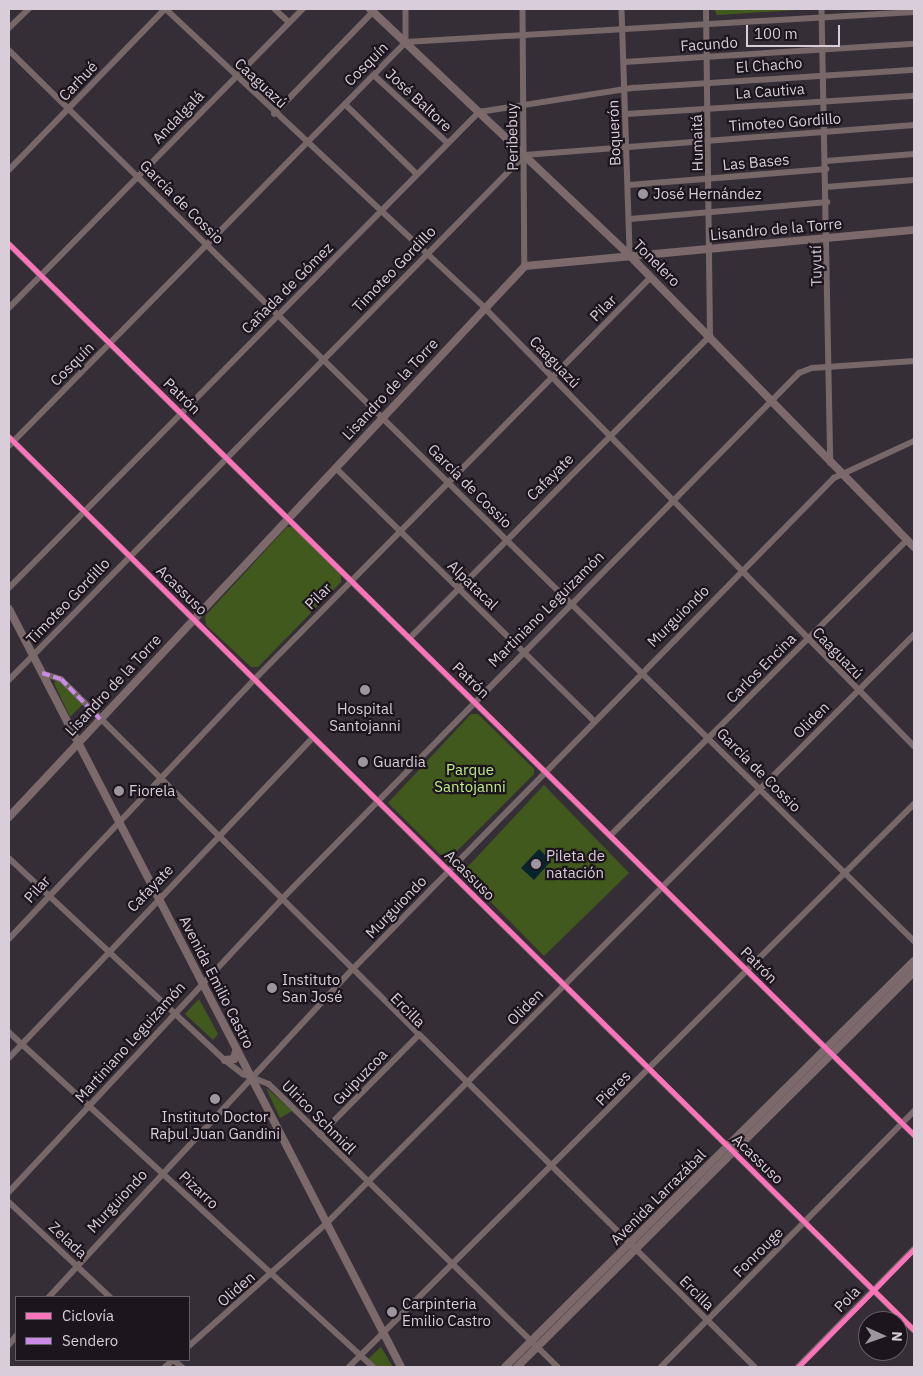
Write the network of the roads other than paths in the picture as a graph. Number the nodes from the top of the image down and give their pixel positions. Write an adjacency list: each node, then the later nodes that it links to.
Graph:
1 (28, 9): 15 (street)
2 (165, 9): 26 (street, Caaguazú); 35 (street, Carhué)
3 (274, 9): 13 (street)
4 (303, 9): 13 (street, Andalgalá)
5 (406, 9): 18 (street)
6 (523, 9): 17 (street, Peribebuy)
7 (622, 9): 16 (street, Boquerón)
8 (706, 9): 14 (street, Humaitá)
9 (822, 9): 12 (street, Tuyutí)
10 (371, 11): 18 (street, Tonelero); 37 (street)
11 (914, 12): 12 (street, Cosquín)
12 (823, 17): 14 (street, Cosquín); 21 (street, Tuyutí)
13 (289, 22): 26 (street, Andalgalá)
14 (707, 24): 16 (street, Cosquín); 22 (street, Humaitá)
15 (9, 28)
16 (623, 29): 17 (street, Cosquín); 23 (street, Boquerón)
17 (523, 35): 18 (street, Cosquín); 33 (street, Peribebuy)
18 (406, 42): 25 (street, Cosquín); 36 (street, Tonelero)
19 (914, 44): 21 (street, Facundo)
20 (9, 50): 35 (street, García de Cossio)
21 (823, 51): 22 (street, Facundo); 27 (street, Tuyutí)
22 (708, 56): 23 (street, Facundo); 28 (street, Humaitá)
23 (624, 62): 29 (street, Boquerón)
24 (914, 70): 27 (street, El Chacho)
25 (374, 75): 32 (street, Cosquín); 43 (street, José Baltore)
26 (235, 76): 37 (street, Caaguazú); 51 (street, Andalgalá)
27 (824, 77): 28 (street, El Chacho); 31 (street, Tuyutí)
28 (708, 82): 29 (street, El Chacho); 34 (street, Humaitá)
29 (626, 91): 33 (street); 38 (street, Boquerón)
30 (914, 96): 31 (street, La Cautiva)
31 (825, 103): 34 (street, La Cautiva); 40 (street, Tuyutí)
32 (345, 104): 42 (street, Cosquín); 50 (street)
33 (524, 105): 36 (street); 46 (street, Peribebuy)
34 (708, 108): 38 (street, La Cautiva); 41 (street, Humaitá)
35 (69, 109): 49 (street, Carhué); 51 (street, García de Cossio)
36 (479, 112): 43 (street, Cañada de Gómez); 46 (street, Tonelero)
37 (274, 114): 42 (street, Caaguazú)
38 (626, 114): 44 (street, Boquerón)
39 (914, 125): 40 (street, Timoteo Gordillo)
40 (825, 132): 41 (street, Timoteo Gordillo); 47 (street, Tuyutí)
41 (709, 141): 44 (street, Timoteo Gordillo); 52 (street, Humaitá)
42 (306, 142): 57 (street, Caaguazú); 63 (street, Cosquín)
43 (448, 143): 50 (street, Cañada de Gómez)
44 (628, 147): 46 (street, Timoteo Gordillo); 54 (street, Boquerón)
45 (914, 154): 47 (street)
46 (525, 155): 65 (street, Timoteo Gordillo); 66 (street, Tonelero); 67 (street, Peribebuy)
47 (826, 161): 48 (street, Tuyutí)
48 (826, 169): 52 (street, Las Bases); 55 (street, Tuyutí)
49 (9, 170)
50 (417, 174): 57 (street, Cañada de Gómez)
51 (138, 176): 63 (street, García de Cossio); 68 (street, Andalgalá)
52 (710, 178): 54 (street, Las Bases); 58 (street, Humaitá)
53 (914, 180): 55 (street)
54 (629, 185): 59 (street, Boquerón)
55 (826, 186): 56 (street, Tuyutí)
56 (827, 202): 58 (street); 61 (street, Tuyutí)
57 (381, 210): 65 (street, Caaguazú); 72 (street, Cañada de Gómez)
58 (710, 212): 59 (street); 64 (street, Humaitá)
59 (630, 219): 66 (street, Boquerón)
60 (914, 230): 61 (street, Lisandro de la Torre)
61 (828, 238): 64 (street, Lisandro de la Torre); 77 (street, Tuyutí)
62 (9, 244): 68 (street, Patrón)
63 (206, 244): 72 (street, García de Cossio); 74 (street, Cosquín)
64 (711, 248): 66 (street, Lisandro de la Torre); 73 (street, Humaitá)
65 (426, 253): 71 (street, Caaguazú); 75 (street, Timoteo Gordillo)
66 (630, 256): 67 (street, Lisandro de la Torre); 69 (street, Tonelero)
67 (525, 266): 71 (street, Lisandro de la Torre)
68 (40, 276): 70 (street, Andalgalá); 74 (street, Patrón)
69 (652, 277): 73 (street, Tonelero); 78 (street, Pilar)
70 (9, 308)
71 (485, 308): 78 (street, Caaguazú); 81 (street, Lisandro de la Torre)
72 (278, 315): 75 (street, García de Cossio); 80 (street, Cañada de Gómez)
73 (710, 336): 79 (street, Tonelero); 82 (street, Cafayate)
74 (110, 343): 80 (street, Patrón); 83 (street, Cosquín)
75 (324, 359): 81 (street, García de Cossio); 85 (street, Timoteo Gordillo)
76 (914, 362): 77 (street, Martiniano Leguizamón)
77 (831, 367): 79 (street, Martiniano Leguizamón); 86 (street, Tuyutí)
78 (552, 377): 82 (street, Caaguazú); 89 (street, Pilar)
79 (772, 401): 86 (street, Tonelero); 90 (street, Martiniano Leguizamón)
80 (182, 413): 85 (street, Patrón); 91 (street, Cañada de Gómez)
81 (383, 418): 87 (street, Lisandro de la Torre); 89 (street, García de Cossio)
82 (609, 436): 90 (street, Caaguazú); 94 (street, Cafayate)
83 (10, 441): 91 (street, Acassuso)
84 (914, 441): 88 (street, Murguiondo)
85 (226, 457): 92 (street, Patrón); 97 (street, Timoteo Gordillo)
86 (831, 463): 88 (street, Tonelero)
87 (336, 468): 92 (street, Lisandro de la Torre); 93 (street, Alpatacal)
88 (841, 472): 95 (street, Tonelero); 98 (street, Murguiondo)
89 (448, 482): 93 (street, Pilar); 94 (street, García de Cossio)
90 (673, 500): 98 (street, Caaguazú); 102 (street, Martiniano Leguizamón)
91 (85, 512): 97 (street, Acassuso); 101 (street, Cañada de Gómez)
92 (288, 517): 99 (street, Patrón); 104 (street, Lisandro de la Torre)
93 (400, 532): 99 (street, Pilar); 100 (street, Alpatacal)
94 (506, 539): 100 (street, Cafayate); 102 (street, García de Cossio)
95 (907, 540): 96 (street, Tonelero); 107 (street, Carlos Encina)
96 (914, 547)
97 (130, 556): 104 (street, Acassuso); 109 (street, Timoteo Gordillo)
98 (741, 571): 107 (street, Caaguazú); 110 (street, Murguiondo)
99 (352, 580): 106 (street, Patrón); 112 (street, Pilar)
100 (459, 587): 106 (street, Cafayate); 108 (street, Alpatacal)
101 (9, 588)
102 (570, 602): 108 (street, Martiniano Leguizamón); 110 (street, García de Cossio)
103 (9, 609): 109 (street, Avenida Emilio Castro)
104 (194, 619): 112 (street, Acassuso); 116 (street, Lisandro de la Torre)
105 (914, 634): 114 (street, Oliden)
106 (410, 638): 115 (street, Patrón)
107 (807, 639): 114 (street, Caaguazú); 119 (street, Carlos Encina)
108 (523, 651): 115 (street, Martiniano Leguizamón); 117 (street, Alpatacal)
109 (33, 654): 111 (street, Avenida Emilio Castro); 113 (street, Timoteo Gordillo)
110 (640, 671): 117 (street, Murguiondo); 119 (street, García de Cossio)
111 (42, 673): 116 (street, Ercilla); 120 (street, Avenida Emilio Castro)
112 (255, 679): 118 (street, Acassuso); 123 (street, Pilar)
113 (9, 680)
114 (858, 691): 121 (street, Caaguazú); 124 (street, Oliden)
115 (474, 700): 122 (street, Patrón); 125 (street, Martiniano Leguizamón)
116 (100, 719): 120 (street, Lisandro de la Torre); 123 (street, Ercilla)
117 (593, 720): 122 (street, Murguiondo)
118 (313, 738): 125 (street, Acassuso); 130 (street, Cafayate)
119 (708, 738): 124 (street, García de Cossio); 129 (street, Carlos Encina)
120 (78, 743): 127 (street, Lisandro de la Torre); 128 (street, Avenida Emilio Castro)
121 (914, 746)
122 (545, 770): 129 (street, Patrón); 132 (street, Murguiondo)
123 (158, 778): 128 (street, Pilar); 130 (street, Ercilla)
124 (760, 789): 133 (street, García de Cossio); 134 (street, Oliden)
125 (377, 801): 132 (street, Acassuso); 137 (street, Martiniano Leguizamón)
126 (914, 804): 133 (street, Pieres)
127 (9, 817)
128 (118, 820): 135 (street, Pilar); 136 (street, Avenida Emilio Castro)
129 (611, 835): 134 (street, Patrón)
130 (217, 836): 136 (street, Cafayate); 137 (street, Ercilla)
131 (9, 858): 135 (street, Ulrico Schmidl)
132 (448, 870): 142 (street, Murguiondo); 146 (street, Acassuso)
133 (845, 873): 139 (street, García de Cossio); 143 (street, Pieres)
134 (662, 886): 143 (street, Patrón); 146 (street, Oliden)
135 (49, 894): 138 (street, Pilar); 140 (street, Ulrico Schmidl)
136 (158, 896): 140 (street, Cafayate); 145 (street, Avenida Emilio Castro)
137 (281, 900): 142 (street, Ercilla); 145 (street, Martiniano Leguizamón)
138 (9, 939)
139 (914, 941)
140 (109, 950): 147 (street, Ulrico Schmidl); 150 (street, Cafayate)
141 (914, 961): 152 (street, Avenida Larrazábal)
142 (352, 970): 149 (street, Ercilla); 156 (street, Murguiondo)
143 (748, 971): 152 (street, Patrón); 155 (street, Pieres)
144 (914, 972): 152 (street, Avenida Larrazábal)
145 (202, 983): 147 (street, Martiniano Leguizamón); 151 (street, Avenida Emilio Castro)
146 (563, 986): 155 (street, Acassuso); 157 (street, Oliden)
147 (174, 1013): 154 (street, Ulrico Schmidl); 158 (street, Martiniano Leguizamón)
148 (9, 1032): 150 (street, Pizarro)
149 (417, 1037): 157 (street, Ercilla); 161 (street, Guipuzcoa)
150 (22, 1044): 153 (street, Cafayate); 158 (street, Pizarro)
151 (236, 1051): 154 (street); 156 (street, Avenida Emilio Castro)
152 (829, 1051): 160 (street, Patrón); 163 (street, Avenida Larrazábal)
153 (9, 1058)
154 (225, 1060): 156 (street, Ulrico Schmidl)
155 (649, 1070): 163 (street, Acassuso); 164 (street, Pieres)
156 (250, 1077): 161 (street, Ulrico Schmidl); 165 (street, Murguiondo); 170 (street, Avenida Emilio Castro)
157 (465, 1085): 164 (street, Ercilla); 166 (street, Oliden)
158 (89, 1107): 165 (street, Pizarro); 167 (street, Martiniano Leguizamón)
159 (914, 1111): 160 (street, Fonrouge)
160 (902, 1123): 162 (street, Patrón); 169 (street, Fonrouge)
161 (320, 1135): 166 (street, Ulrico Schmidl)
162 (914, 1135)
163 (731, 1149): 169 (street, Acassuso); 171 (street, Avenida Larrazábal); 173 (street, Avenida Larrazábal)
164 (550, 1167): 171 (street, Ercilla); 175 (street, Pieres)
165 (161, 1172): 174 (street, Murguiondo); 176 (street, Pizarro)
166 (367, 1183): 170 (street, Oliden); 175 (street, Ulrico Schmidl)
167 (9, 1192)
168 (9, 1202): 174 (street, Zelada)
169 (805, 1222): 177 (street, Acassuso); 180 (street, Fonrouge)
170 (327, 1223): 176 (street, Oliden); 182 (street, Avenida Emilio Castro)
171 (630, 1244): 173 (street, Ercilla); 184 (street, Avenida Larrazábal)
172 (914, 1249): 177 (street, Pola)
173 (636, 1250): 180 (street, Ercilla); 184 (street, Avenida Larrazábal)
174 (76, 1265): 178 (street, Murguiondo); 179 (street, Zelada)
175 (453, 1265): 182 (street, Pieres); 184 (street, Ulrico Schmidl)
176 (273, 1275): 183 (street, Oliden); 185 (street, Pizarro)
177 (874, 1290): 181 (street, Acassuso); 194 (street, Pola)
178 (50, 1296)
179 (109, 1296)
180 (708, 1321): 192 (street, Fonrouge); 193 (street, Ercilla)
181 (914, 1330)
182 (384, 1334): 185 (street, Pieres); 188 (street, Avenida Emilio Castro)
183 (190, 1345)
184 (535, 1345): 189 (street, Avenida Larrazábal); 190 (street, Avenida Larrazábal); 191 (street, Ulrico Schmidl)
185 (361, 1357): 186 (street, Pieres); 187 (street, Pizarro)
186 (349, 1367)
187 (373, 1367)
188 (401, 1367)
189 (505, 1367)
190 (517, 1367)
191 (558, 1367)
192 (661, 1367)
193 (755, 1367)
194 (798, 1367)

